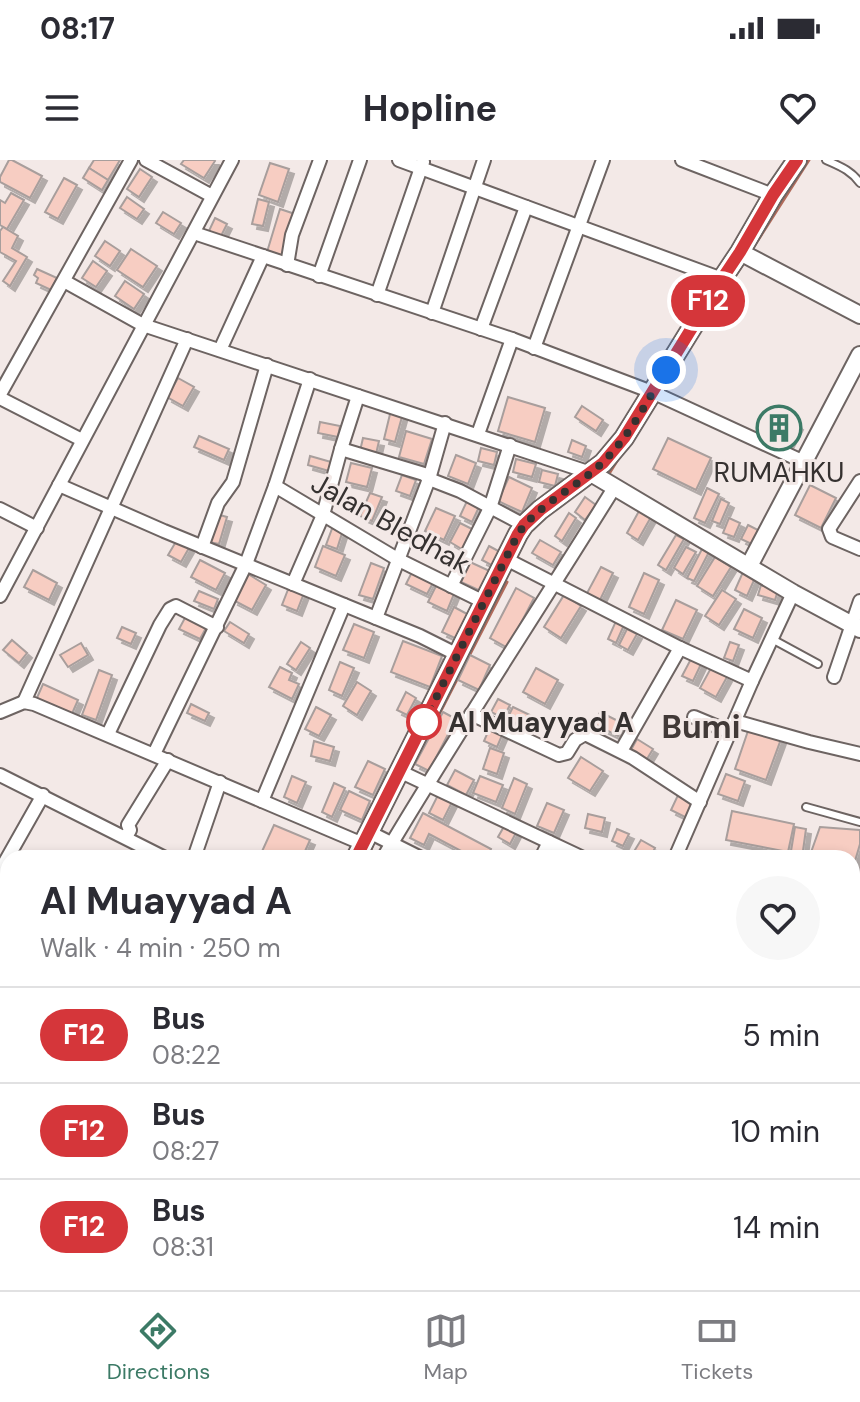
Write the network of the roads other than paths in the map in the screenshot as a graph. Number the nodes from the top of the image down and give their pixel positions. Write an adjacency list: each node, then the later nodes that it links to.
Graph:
1 (131, 160): 25 (street)
2 (146, 160): 16 (street)
3 (232, 160): 16 (street)
4 (320, 160): 22 (street)
5 (360, 160): 23 (street)
6 (399, 160): 12 (street)
7 (484, 160): 14 (street)
8 (603, 160): 18 (street)
9 (682, 160): 15 (street)
10 (797, 160): 15 (main road)
11 (826, 160): 13 (lane)
12 (422, 164): 14 (street); 26 (street)
13 (860, 183)
14 (475, 187): 17 (street); 27 (street)
15 (773, 195): 20 (main road)
16 (212, 196): 19 (street)
17 (526, 207): 18 (street); 30 (street)
18 (580, 226): 24 (street); 33 (street)
19 (194, 233): 21 (street); 29 (street)
20 (742, 253): 24 (main road); 28 (street)
21 (263, 256): 22 (street); 34 (street)
22 (287, 265): 23 (street)
23 (319, 276): 26 (street)
24 (722, 279): 38 (main road)
25 (64, 281): 29 (street); 39 (street)
26 (377, 295): 27 (street)
27 (432, 313): 30 (street)
28 (860, 315)
29 (143, 325): 31 (street); 43 (street)
30 (481, 329): 32 (street)
31 (187, 339): 34 (street); 52 (street)
32 (512, 339): 33 (street); 42 (street)
33 (534, 348): 38 (street)
34 (220, 350): 36 (street)
35 (860, 355): 46 (street)
36 (267, 365): 37 (street); 58 (street)
37 (310, 379): 40 (street); 51 (street)
38 (658, 395): 46 (street); 48 (main road)
39 (0, 396): 43 (street)
40 (358, 396): 41 (street); 45 (street)
41 (445, 423): 42 (street); 47 (street)
42 (478, 434): 44 (street)
43 (82, 440): 50 (street)
44 (510, 445): 48 (street); 53 (street)
45 (341, 449): 47 (street); 55 (street)
46 (804, 462): 63 (street)
47 (429, 479): 53 (street); 61 (street)
48 (603, 480): 56 (main road); 63 (street); 65 (street)
49 (860, 481): 59 (street)
50 (59, 485): 52 (street); 57 (street)
51 (275, 486): 55 (street, Jalan Bledhak); 62 (street)
52 (111, 507): 58 (street); 81 (street)
53 (490, 508): 56 (street); 66 (street)
54 (0, 509): 57 (street)
55 (323, 515): 61 (street, Jalan Bledhak); 64 (street)
56 (524, 525): 60 (main road)
57 (37, 528): 68 (street)
58 (202, 547): 62 (street)
59 (860, 549)
60 (506, 559): 65 (street); 70 (main road)
61 (399, 560): 66 (street, Jalan Bledhak); 72 (street)
62 (246, 564): 64 (street); 73 (street)
63 (749, 566): 67 (street)
64 (293, 584): 71 (street)
65 (555, 584): 76 (street); 83 (street)
66 (451, 586): 70 (street, Jalan Bledhak)
67 (793, 593): 74 (street); 75 (street)
68 (0, 596)
69 (860, 601): 74 (street)
70 (484, 602): 77 (main road)
71 (344, 605): 72 (street); 96 (street)
72 (376, 618): 77 (street)
73 (217, 627): 86 (street); 88 (street)
74 (856, 627): 79 (street)
75 (772, 639): 78 (lane); 80 (street)
76 (680, 648): 80 (street); 87 (street)
77 (458, 655): 91 (main road)
78 (818, 664)
79 (834, 677)
80 (752, 681): 85 (street)
81 (24, 702): 82 (street); 86 (street)
82 (0, 712)
83 (471, 714): 87 (street); 94 (street)
84 (694, 717): 85 (street)
85 (732, 727): 89 (street); 97 (street)
86 (108, 734): 88 (street)
87 (621, 751): 97 (street)
88 (154, 754): 90 (street)
89 (860, 754)
90 (168, 760): 93 (street); 100 (street)
91 (406, 774): 94 (street); 103 (main road)
92 (0, 775): 95 (street)
93 (220, 782): 96 (street); 106 (street)
94 (427, 784): 101 (street); 102 (street)
95 (43, 795): 100 (street); 104 (street)
96 (262, 801): 103 (street)
97 (700, 802): 111 (street)
98 (806, 807): 99 (lane)
99 (860, 822)
100 (128, 834): 105 (street)
101 (549, 842): 109 (street); 110 (street)
102 (392, 843): 103 (street); 107 (street); 108 (street)
103 (362, 845)
104 (12, 850)
105 (153, 850)
106 (197, 850)
107 (388, 850)
108 (406, 850)
109 (545, 850)
110 (566, 850)
111 (679, 850)

